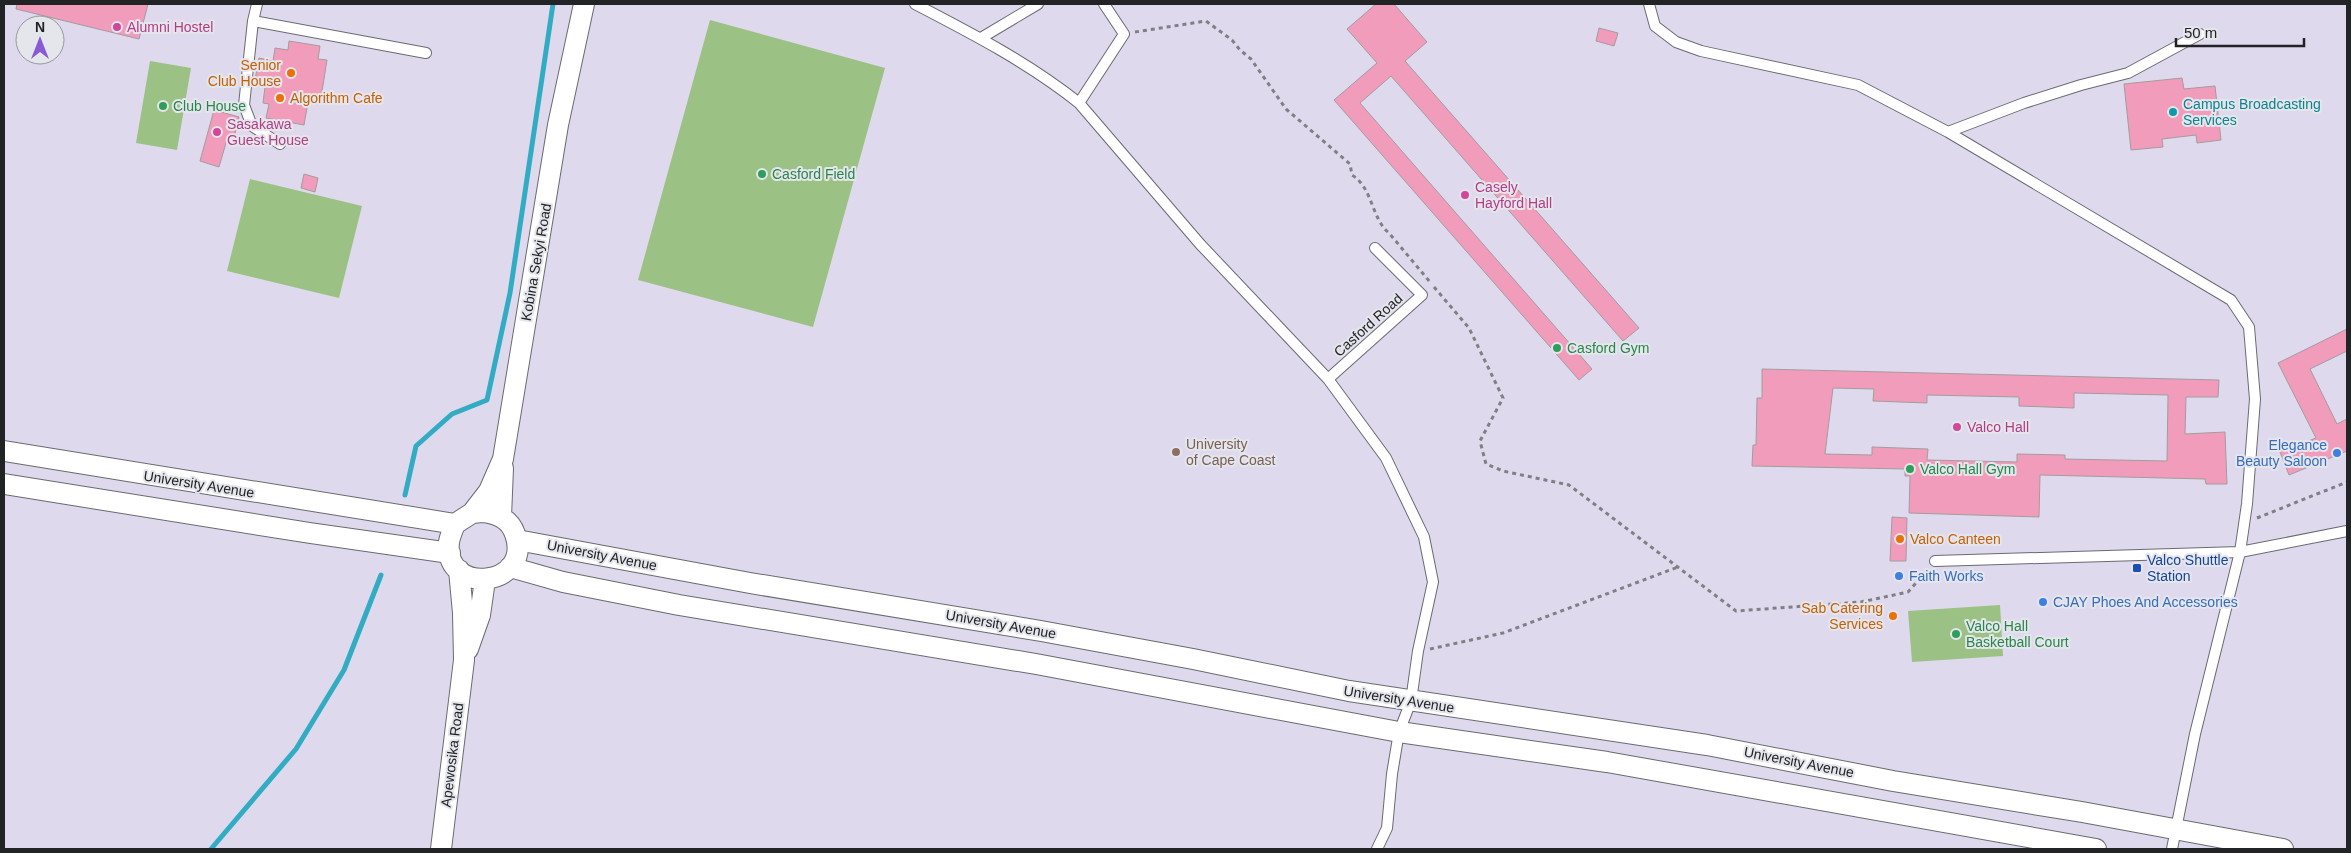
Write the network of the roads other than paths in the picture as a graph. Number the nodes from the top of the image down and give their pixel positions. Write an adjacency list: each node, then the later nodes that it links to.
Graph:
1 (257, 4): 7 (lane)
2 (584, 4): 17 (street, Kobina Sekyi Road)
3 (915, 4): 9 (lane)
4 (1038, 4): 9 (lane)
5 (1104, 4): 11 (lane)
6 (1649, 4): 12 (lane)
7 (253, 21): 10 (lane); 13 (lane)
8 (2200, 34): 12 (lane)
9 (981, 38): 11 (lane)
10 (426, 54)
11 (1079, 103): 15 (lane)
12 (1948, 132): 24 (lane)
13 (280, 144)
14 (1375, 248): 15 (lane, Casford Road)
15 (1328, 379): 31 (lane)
16 (4, 452): 21 (street, University Avenue)
17 (503, 459): 19 (street, Kobina Sekyi Road); 20 (street)
18 (4, 484): 25 (street)
19 (472, 514): 20 (street); 21 (street)
20 (501, 517): 23 (street)
21 (455, 524): 25 (street)
22 (2347, 531): 24 (lane)
23 (517, 540): 27 (street); 31 (street, University Avenue)
24 (2240, 552): 26 (lane); 33 (lane)
25 (450, 553): 28 (street)
26 (1935, 561)
27 (510, 567): 29 (street); 32 (street)
28 (459, 570): 29 (street); 30 (street)
29 (485, 580): 30 (street)
30 (464, 660): 34 (street, Apewosika Road)
31 (1411, 701): 32 (lane); 33 (street, University Avenue)
32 (1399, 732): 35 (lane); 36 (street)
33 (2175, 829): 37 (lane); 38 (street, University Avenue)
34 (442, 849)
35 (1377, 849)
36 (2096, 849)
37 (2172, 849)
38 (2283, 849)

